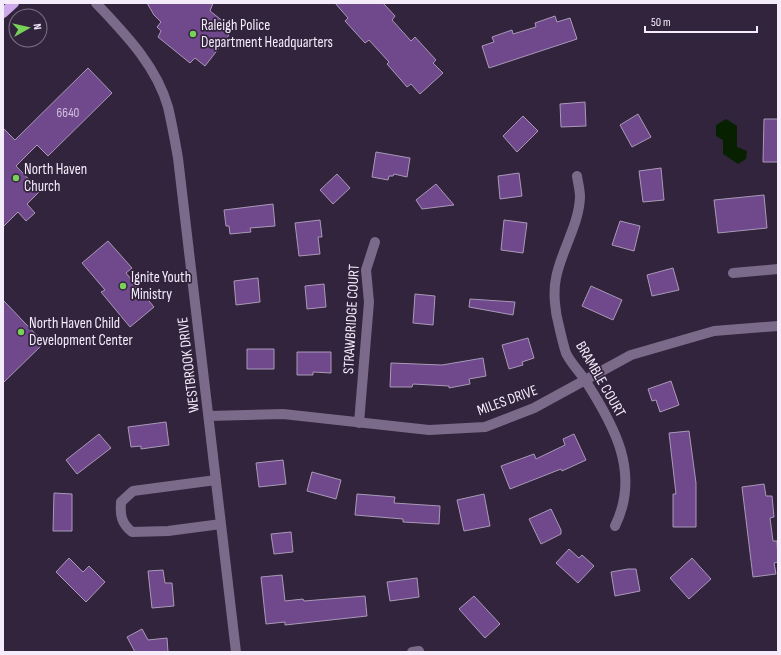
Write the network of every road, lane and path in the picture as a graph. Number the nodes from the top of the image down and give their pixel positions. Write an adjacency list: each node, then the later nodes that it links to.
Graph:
1 (14, 3): 3 (main road)
2 (96, 3): 10 (street, WESTBROOK DRIVE)
3 (4, 11)
4 (577, 176): 9 (street, BRAMBLE COURT)
5 (375, 242): 11 (street, STRAWBRIDGE COURT)
6 (778, 269): 7 (street)
7 (733, 274)
8 (778, 326): 9 (street, MILES DRIVE)
9 (586, 381): 11 (street, MILES DRIVE); 14 (street, BRAMBLE COURT)
10 (209, 416): 11 (street, MILES DRIVE); 12 (street, WESTBROOK DRIVE)
11 (358, 423)
12 (216, 480): 13 (street, WESTBROOK DRIVE); 13 (street)
13 (221, 524): 15 (street, WESTBROOK DRIVE)
14 (615, 526)
15 (236, 652)

